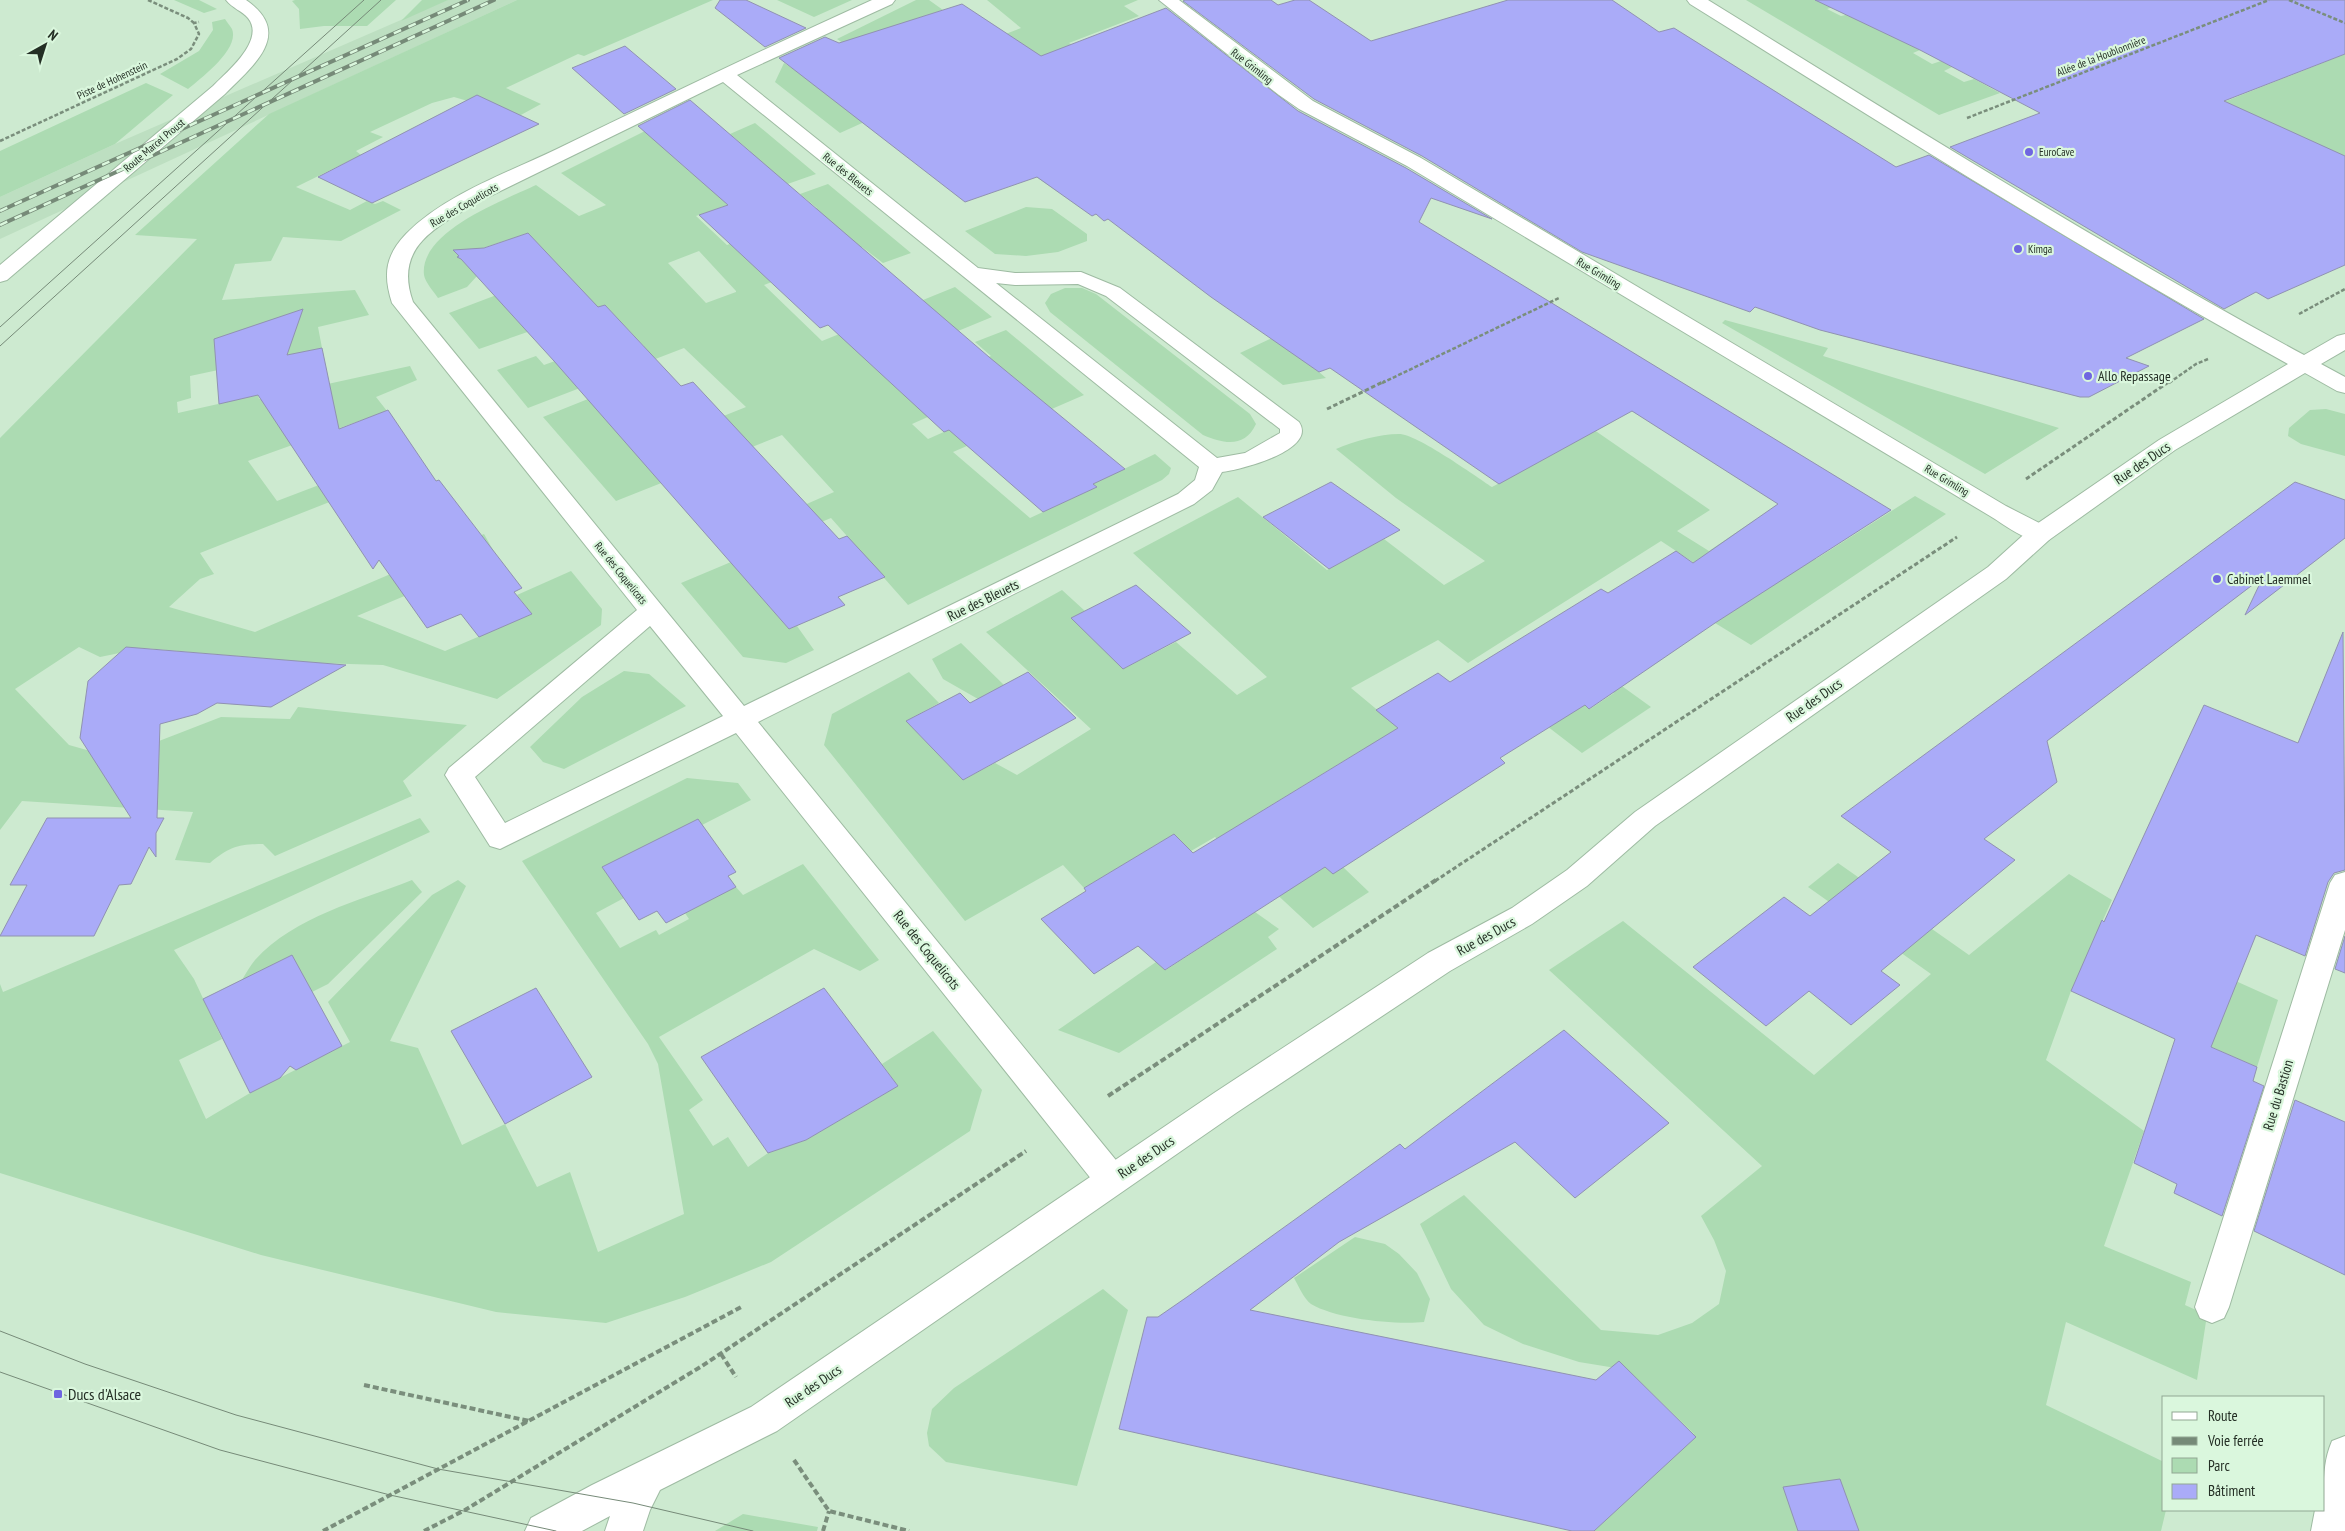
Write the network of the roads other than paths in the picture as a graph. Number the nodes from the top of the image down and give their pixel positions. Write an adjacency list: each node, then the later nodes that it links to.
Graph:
1 (236, 0): 7 (street, Route Marcel Proust)
2 (886, 0): 5 (street, Rue des Coquelicots)
3 (1168, 0): 12 (street, Rue Grimling)
4 (1696, 0): 9 (street)
5 (725, 74): 6 (street, Rue des Bleuets); 13 (street, Rue des Coquelicots)
6 (972, 274): 11 (street, Rue des Bleuets); 11 (street)
7 (0, 276)
8 (2345, 341): 9 (street, Rue des Ducs)
9 (2303, 364): 10 (street); 12 (street, Rue des Ducs)
10 (2345, 386)
11 (1211, 465): 14 (street, Rue des Bleuets)
12 (2040, 534): 16 (street, Rue des Ducs)
13 (652, 611): 14 (street, Rue des Coquelicots); 14 (street, Rue des Coquelicots)
14 (740, 720): 16 (street, Rue des Coquelicots)
15 (2345, 883): 17 (street, Rue du Bastion)
16 (1112, 1180): 19 (street, Rue des Ducs)
17 (2212, 1307)
18 (2345, 1454): 22 (street)
19 (647, 1477): 20 (street, Rue des Ducs); 21 (street)
20 (544, 1531)
21 (624, 1531)
22 (2330, 1531)

